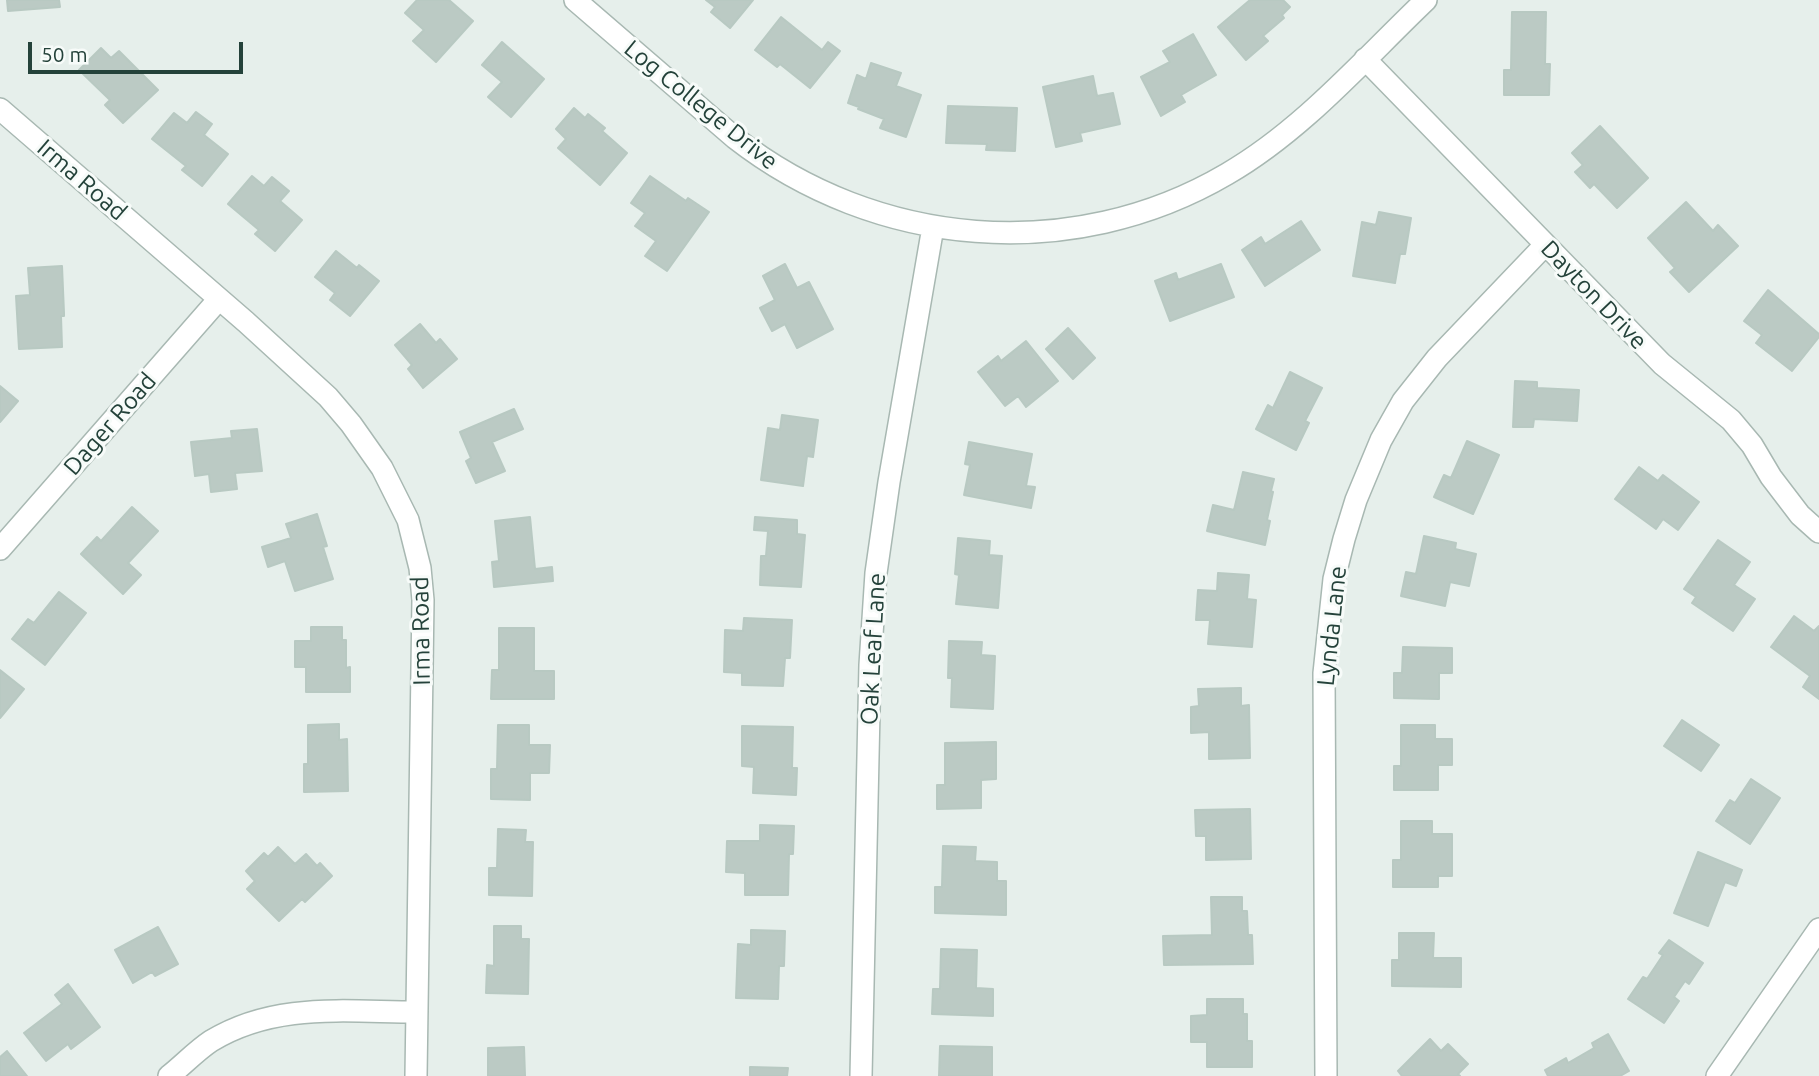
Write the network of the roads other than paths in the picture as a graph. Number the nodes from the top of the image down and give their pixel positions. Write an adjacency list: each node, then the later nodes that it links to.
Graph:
1 (575, 0): 5 (street, Log College Drive)
2 (1426, 0): 3 (street, Log College Drive)
3 (1365, 59): 5 (street, Log College Drive); 6 (street, Dayton Drive)
4 (0, 109): 7 (street, Irma Road)
5 (933, 227): 14 (street, Oak Leaf Lane)
6 (1545, 245): 8 (street, Dayton Drive); 15 (street, Lynda Lane)
7 (219, 299): 9 (street, Dager Road); 11 (street, Irma Road)
8 (1819, 532)
9 (0, 550)
10 (1819, 929): 16 (street)
11 (417, 1012): 12 (street); 13 (street, Irma Road)
12 (169, 1076)
13 (416, 1076)
14 (862, 1076)
15 (1326, 1076)
16 (1717, 1076)

